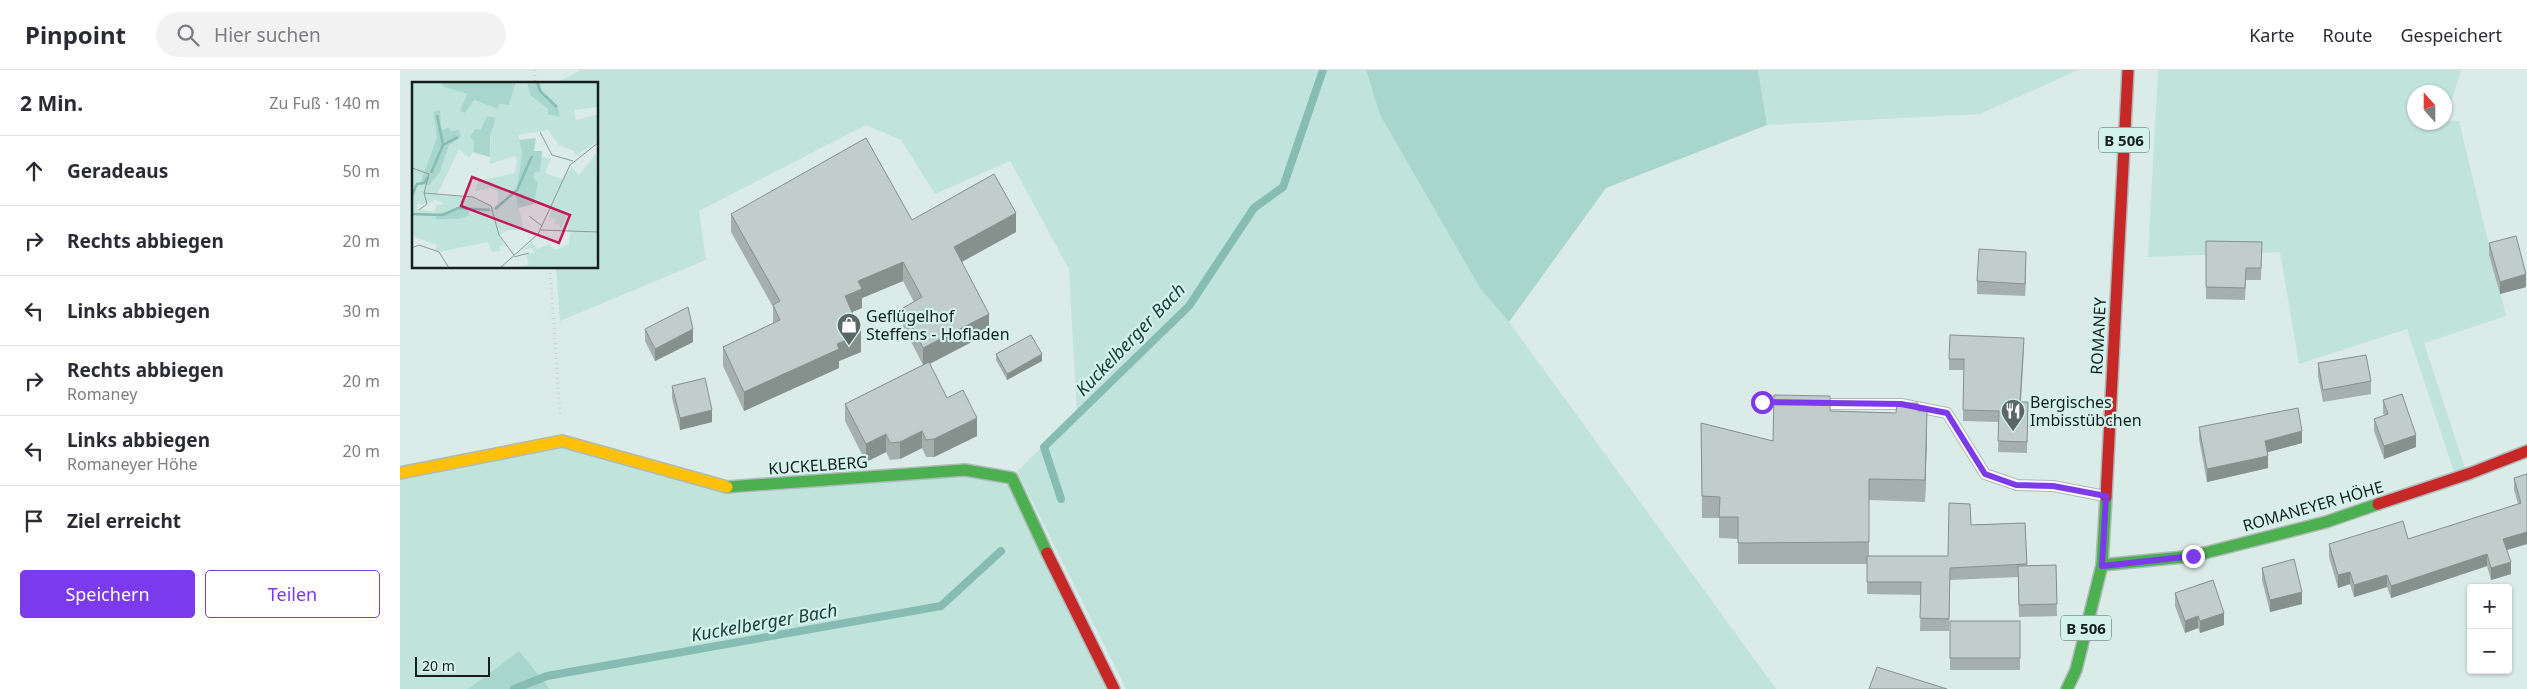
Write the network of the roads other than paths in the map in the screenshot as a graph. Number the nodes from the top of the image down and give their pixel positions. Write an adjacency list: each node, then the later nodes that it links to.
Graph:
1 (2128, 70): 5 (street, ROMANEY / B 506)
2 (1762, 402): 5 (lane)
3 (2527, 452): 6 (street, ROMANEYER HÖHE)
4 (400, 473): 7 (street, KUCKELBERG)
5 (2106, 496): 6 (street, ROMANEY / B 506)
6 (2102, 566): 8 (street, ROMANEY / B 506)
7 (1114, 689)
8 (2067, 689)

